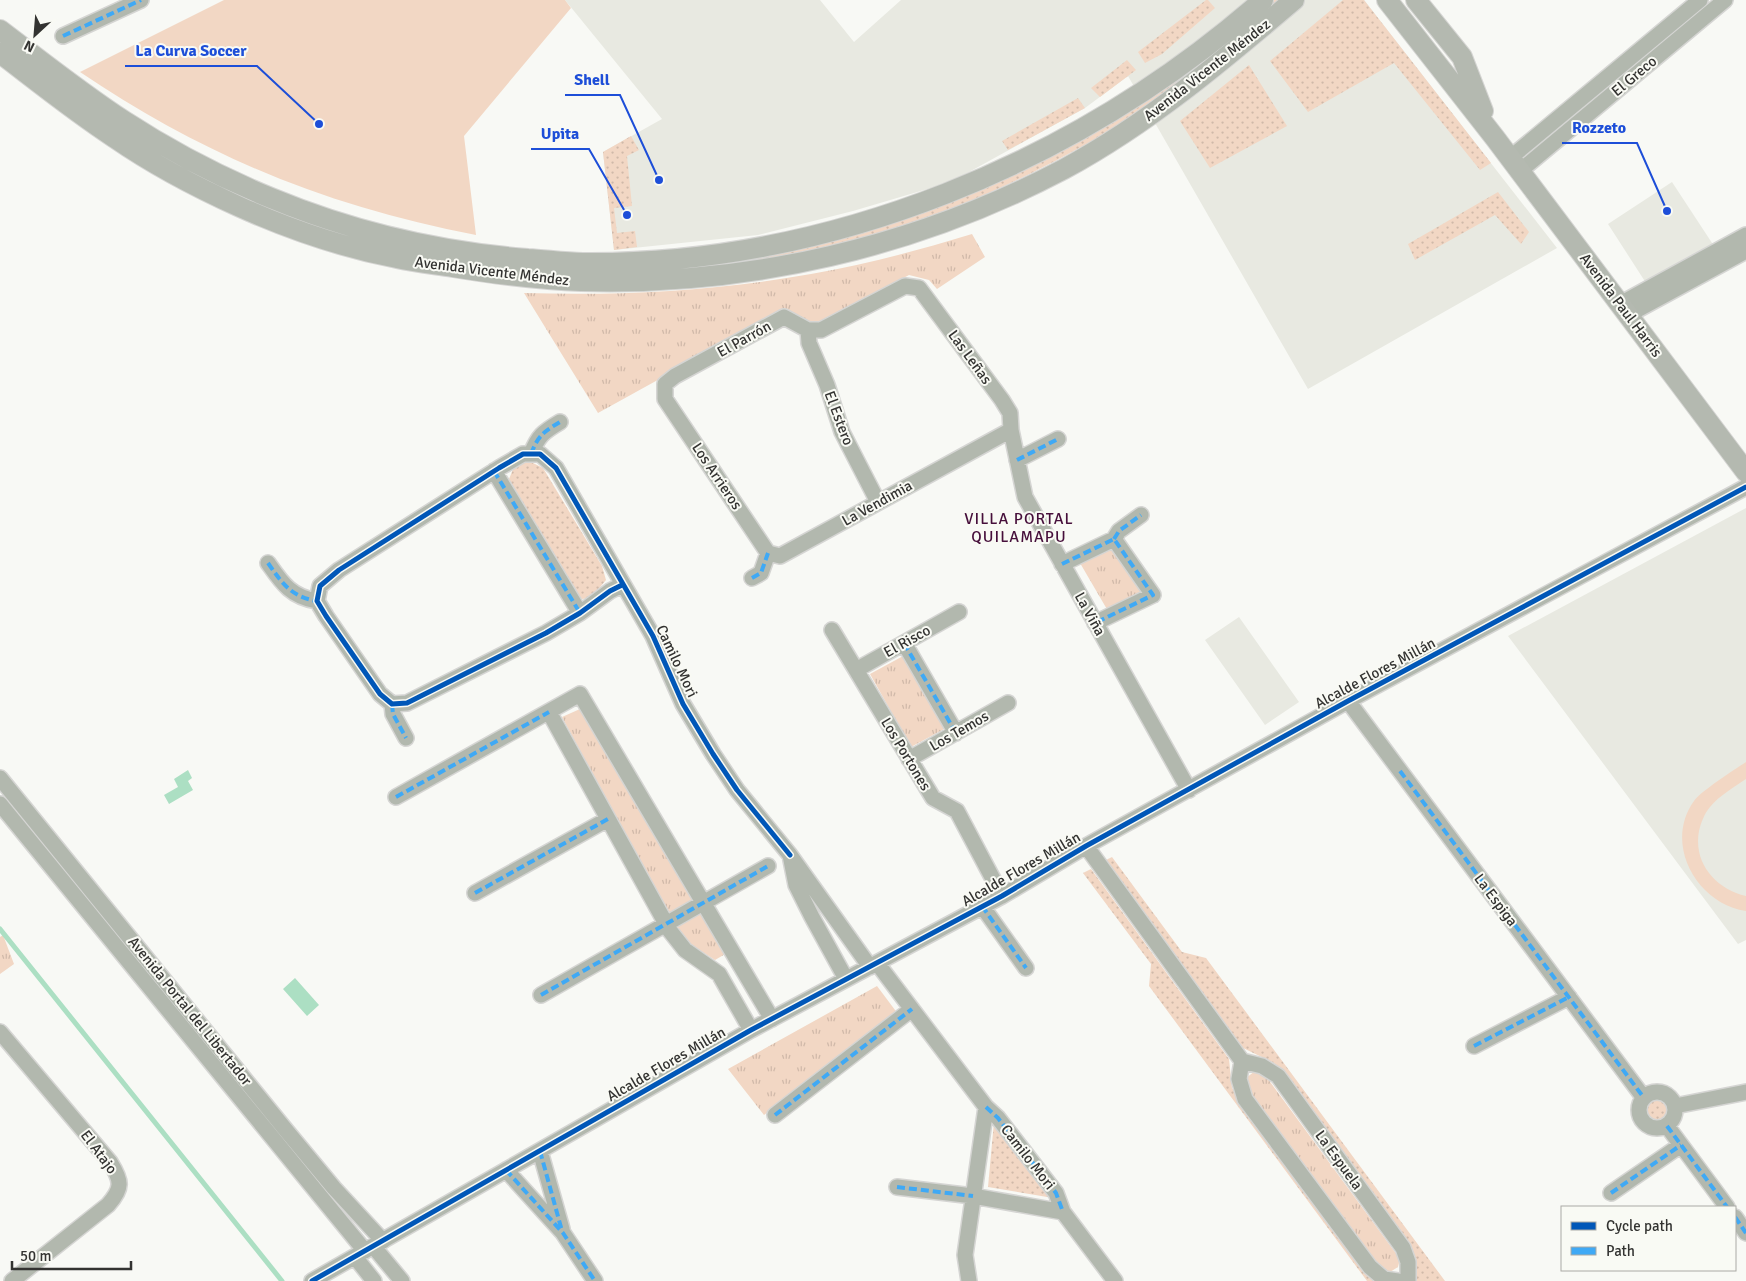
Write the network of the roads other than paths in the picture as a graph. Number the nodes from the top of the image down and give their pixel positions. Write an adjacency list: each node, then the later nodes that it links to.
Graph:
1 (141, 0): 9 (street)
2 (1263, 0): 8 (main road, Avenida Vicente Méndez)
3 (1294, 0): 10 (main road, Avenida Vicente Méndez)
4 (1387, 0): 11 (main road, Avenida Paul Harris)
5 (1416, 0): 11 (main road, Avenida Paul Harris)
6 (1700, 0): 12 (street, El Greco)
7 (1725, 0): 12 (street, El Greco)
8 (0, 30)
9 (63, 36)
10 (0, 53)
11 (1495, 138): 12 (main road, Avenida Paul Harris)
12 (1515, 164): 15 (main road, Avenida Paul Harris)
13 (1746, 235): 15 (street)
14 (1746, 251): 15 (street)
15 (1624, 309): 24 (main road, Avenida Paul Harris)
16 (808, 330): 17 (street, El Parrón); 19 (street, Las Leñas); 26 (street, El Estero)
17 (665, 399): 29 (street, Los Arrieros)
18 (560, 422): 21 (street)
19 (1011, 430): 22 (street, La Viña); 26 (street, La Vendimia)
20 (1058, 439): 22 (street)
21 (531, 454): 23 (street); 33 (street, Camilo Mori)
22 (1017, 460): 31 (street, La Viña)
23 (494, 471): 34 (street); 36 (street)
24 (1746, 472)
25 (1746, 487): 41 (street, Alcalde Flores Millán)
26 (878, 502): 29 (street, La Vendimia)
27 (1141, 515): 28 (street)
28 (1114, 539): 31 (street); 37 (street)
29 (768, 553): 32 (street)
30 (268, 563): 34 (street)
31 (1062, 564): 37 (street, La Viña)
32 (752, 578)
33 (622, 585): 36 (street); 54 (street, Camilo Mori)
34 (317, 601): 43 (street)
35 (959, 612): 39 (street, El Risco)
36 (580, 614): 43 (street)
37 (1095, 623): 49 (street, La Viña)
38 (832, 630): 40 (street, Los Portones)
39 (904, 643): 40 (street, El Risco); 45 (street)
40 (856, 670): 47 (street, Los Portones)
41 (1348, 701): 49 (street, Alcalde Flores Millán); 65 (street, La Espiga)
42 (1008, 703): 45 (street, Los Temos)
43 (392, 704): 46 (street)
44 (549, 712): 50 (street); 52 (street); 58 (street)
45 (956, 733): 47 (street, Los Temos)
46 (406, 738)
47 (909, 759): 57 (street, Los Portones)
48 (0, 778): 89 (street, Avenida Portal del Libertador)
49 (1189, 790): 53 (street, Alcalde Flores Millán)
50 (396, 797)
51 (0, 804): 89 (street, Avenida Portal del Libertador)
52 (608, 819): 56 (street); 60 (street)
53 (1086, 846): 57 (street, Alcalde Flores Millán); 71 (street)
54 (790, 855): 61 (street, Camilo Mori); 63 (street, Camilo Mori)
55 (768, 866): 58 (street)
56 (475, 893)
57 (1002, 896): 59 (street, Alcalde Flores Millán)
58 (704, 903): 60 (street); 67 (street)
59 (982, 906): 61 (street, Alcalde Flores Millán); 62 (street)
60 (666, 924): 64 (street); 68 (street)
61 (873, 965): 63 (street, Alcalde Flores Millán); 66 (street, Camilo Mori)
62 (1026, 968)
63 (846, 979): 67 (street, Alcalde Flores Millán)
64 (541, 995)
65 (1569, 997): 70 (street); 73 (street, La Espiga)
66 (912, 1009): 74 (street, Camilo Mori); 76 (street)
67 (772, 1018): 68 (street, Alcalde Flores Millán)
68 (751, 1030): 79 (street, Alcalde Flores Millán)
69 (0, 1032): 90 (street, El Atajo)
70 (1474, 1046)
71 (1242, 1061): 98 (street); 99 (street, La Espuela)
72 (1746, 1092): 75 (street)
73 (1644, 1098): 75 (street); 77 (street)
74 (986, 1106): 83 (street, Camilo Mori); 85 (street, Camilo Mori)
75 (1675, 1106): 77 (street)
76 (775, 1115)
77 (1667, 1126): 78 (street)
78 (1681, 1145): 82 (street); 84 (street)
79 (540, 1151): 80 (street, Alcalde Flores Millán); 87 (street)
80 (506, 1170): 87 (street); 89 (street, Alcalde Flores Millán)
81 (897, 1187): 83 (street)
82 (1611, 1193)
83 (973, 1196): 85 (street, Camilo Mori); 96 (street, Camilo Mori)
84 (1726, 1206)
85 (1063, 1212): 97 (street)
86 (1736, 1218): 88 (street)
87 (563, 1233): 95 (street)
88 (1746, 1233)
89 (369, 1249): 92 (street, Alcalde Flores Millán); 93 (street, Avenida Portal del Libertador); 94 (street, Avenida Portal del Libertador)
90 (30, 1276): 91 (street, El Atajo)
91 (12, 1281)
92 (312, 1281)
93 (374, 1281)
94 (402, 1281)
95 (595, 1281)
96 (969, 1281)
97 (1115, 1281)
98 (1398, 1281)
99 (1408, 1281)

